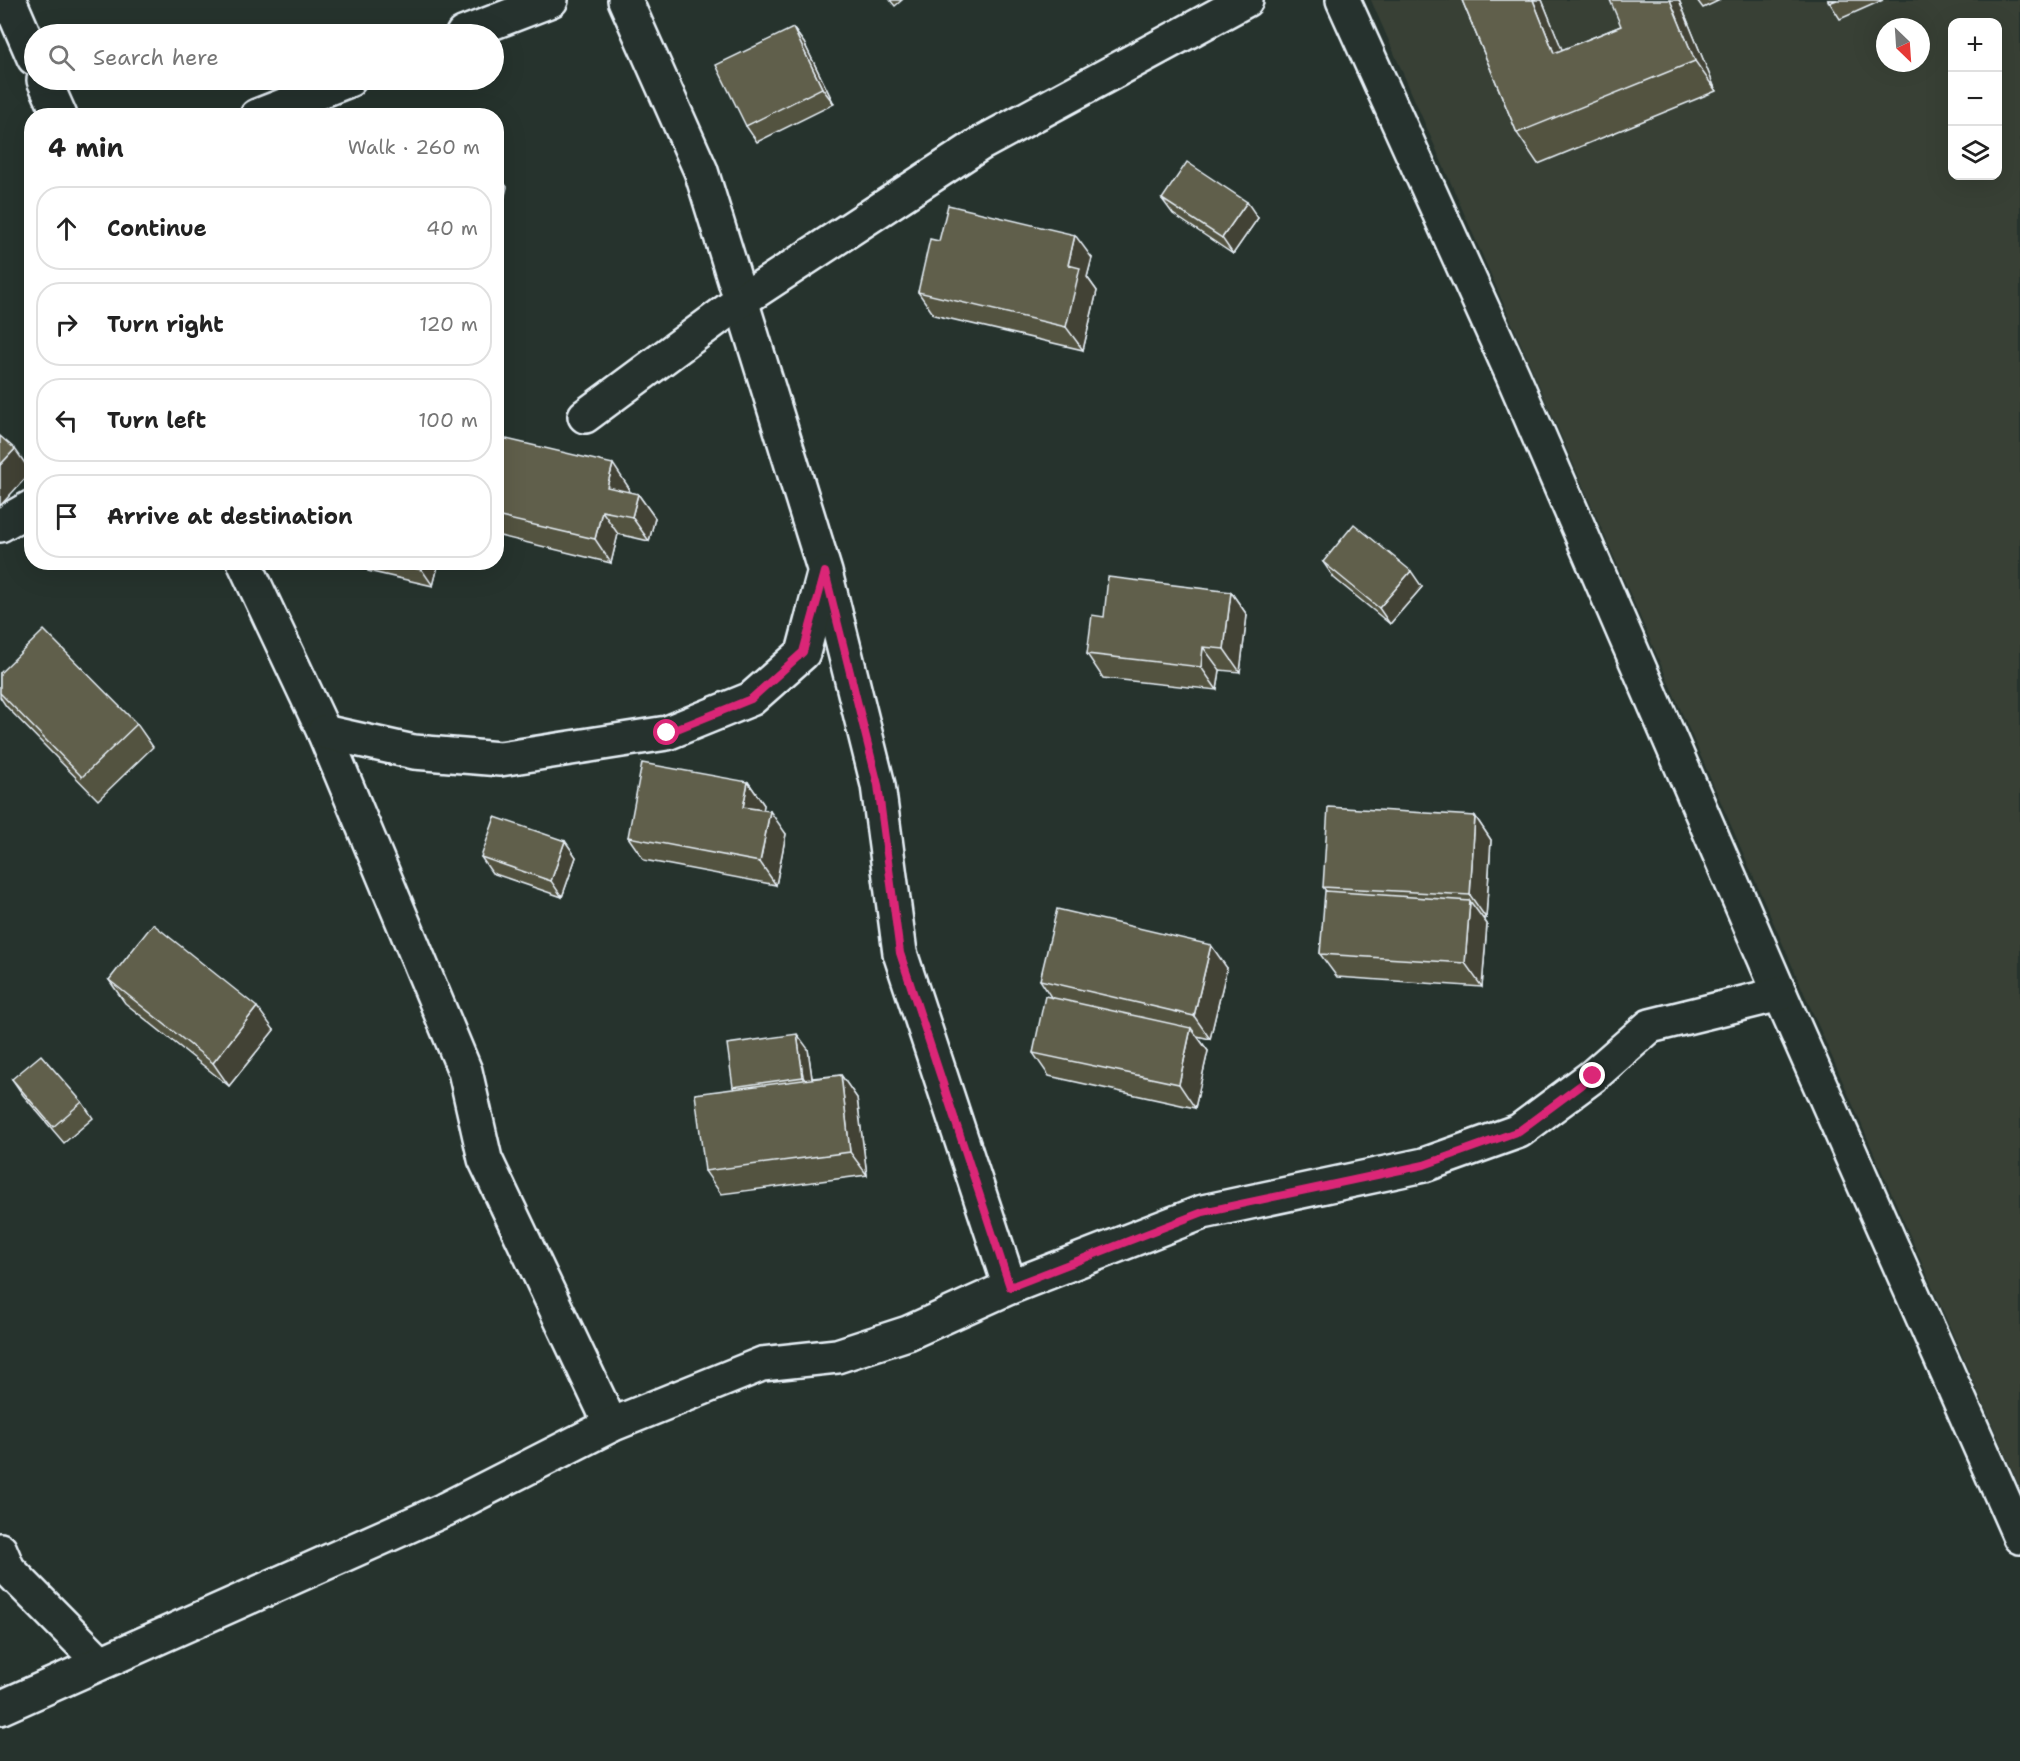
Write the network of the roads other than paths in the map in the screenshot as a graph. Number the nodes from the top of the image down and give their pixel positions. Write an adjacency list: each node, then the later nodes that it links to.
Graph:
1 (9, 0): 7 (street)
2 (551, 0): 6 (street)
3 (625, 0): 12 (street)
4 (1246, 0): 12 (street)
5 (1343, 0): 19 (street)
6 (489, 24)
7 (24, 35)
8 (48, 90): 10 (street)
9 (323, 90): 11 (street)
10 (56, 108)
11 (277, 108)
12 (740, 302): 13 (street); 17 (street)
13 (585, 416)
14 (24, 512): 15 (street)
15 (0, 525)
16 (248, 570): 18 (street)
17 (825, 572): 18 (street); 20 (street)
18 (324, 732): 21 (street)
19 (1780, 994): 20 (street); 22 (street)
20 (1010, 1287): 21 (street)
21 (611, 1425): 24 (street)
22 (2020, 1537)
23 (0, 1550): 24 (street)
24 (100, 1662): 25 (street)
25 (0, 1708)

